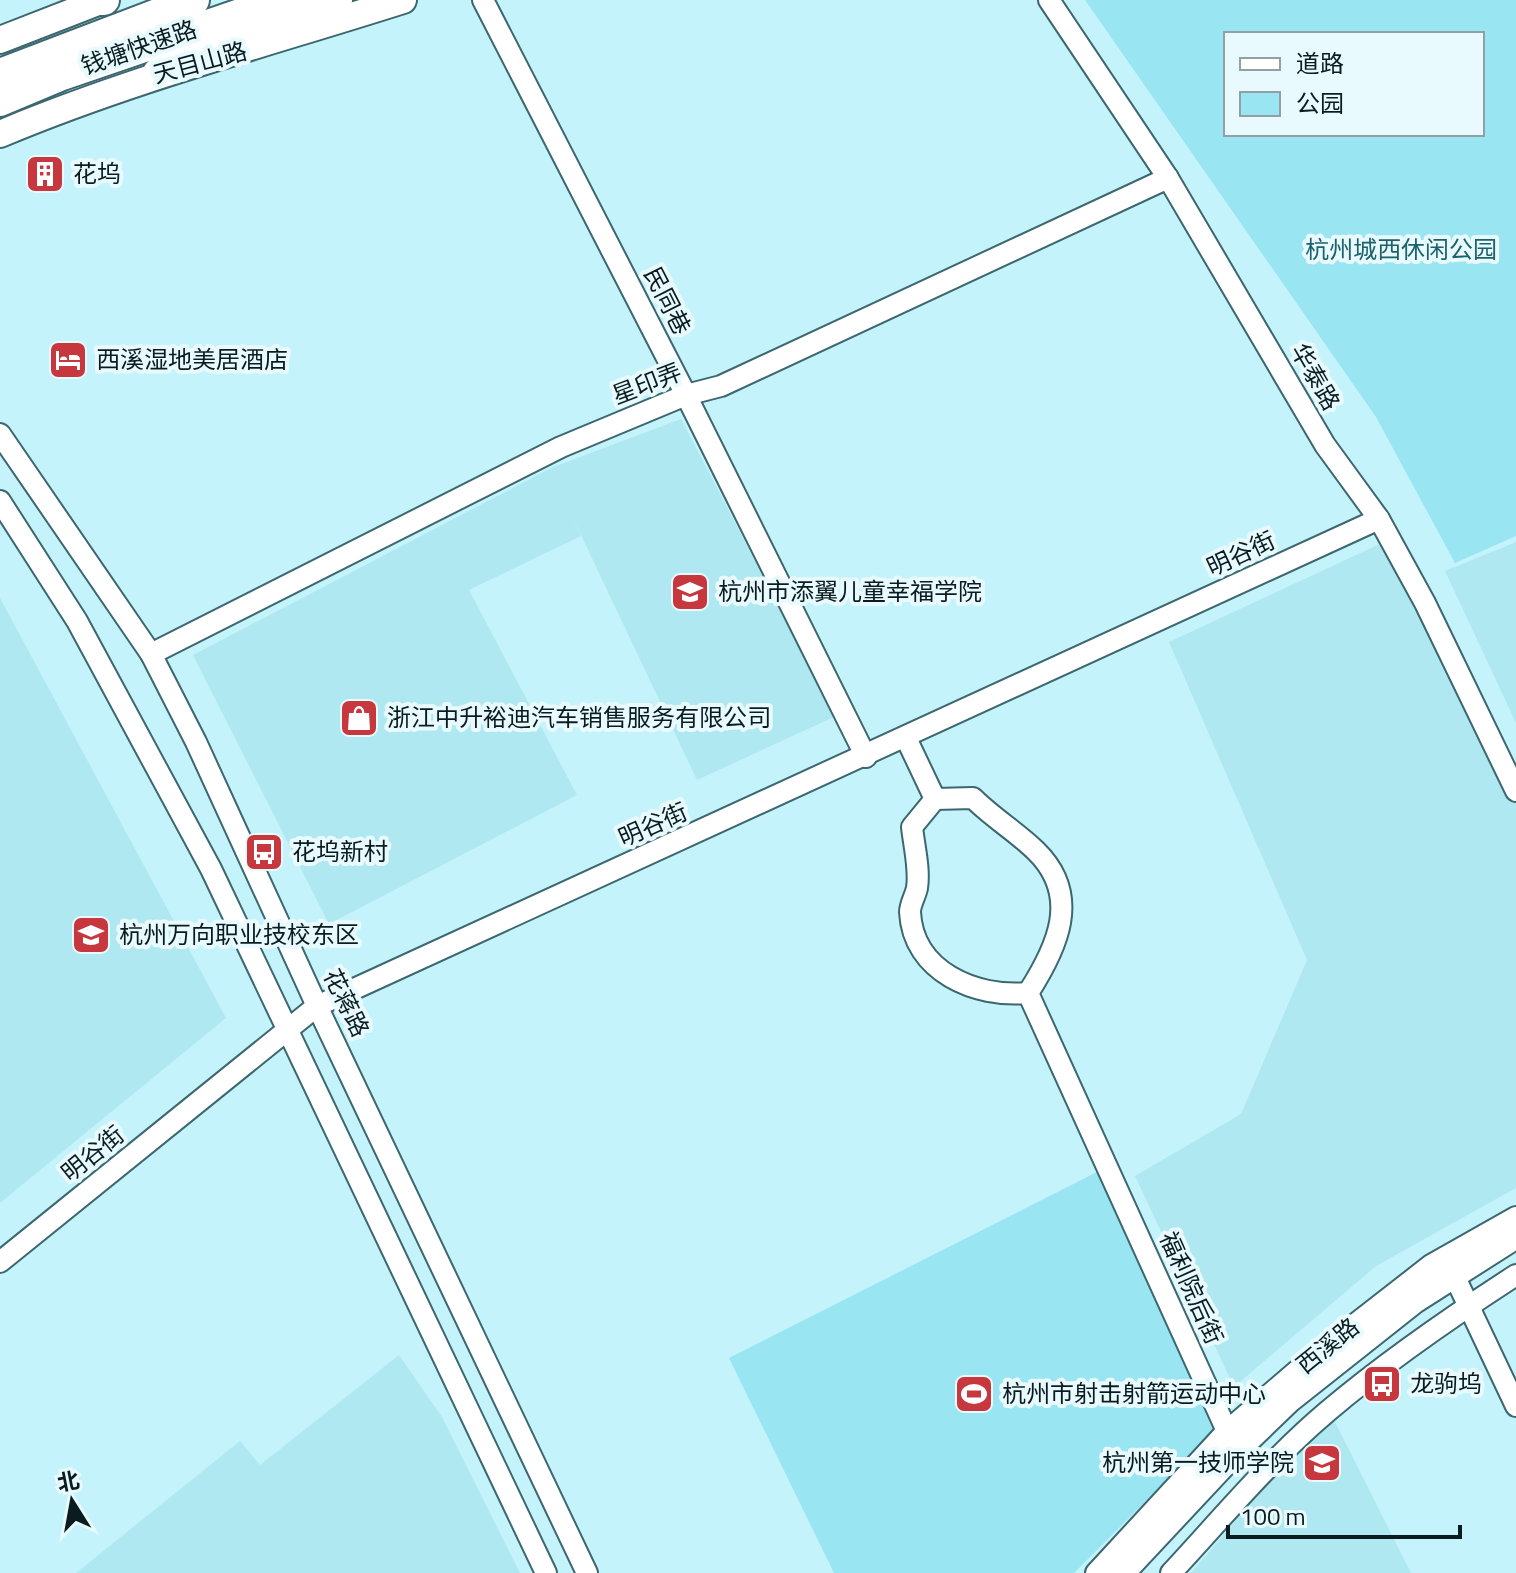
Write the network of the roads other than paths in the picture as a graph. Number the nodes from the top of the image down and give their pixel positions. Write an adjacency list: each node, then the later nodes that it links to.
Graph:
1 (103, 0): 8 (main road)
2 (194, 0): 10 (highway, 钱塘快速路)
3 (281, 0): 11 (highway, 钱塘快速路)
4 (337, 0): 9 (highway)
5 (403, 0): 9 (main road, 天目山路)
6 (483, 0): 14 (street, 民同巷)
7 (1049, 0): 13 (street, 华泰路)
8 (0, 40)
9 (158, 73): 12 (main road, 天目山路)
10 (0, 74)
11 (0, 101)
12 (0, 134)
13 (1168, 178): 14 (street, 星印弄); 17 (street, 华泰路)
14 (686, 395): 18 (street, 星印弄); 20 (street, 民同巷)
15 (0, 434): 18 (street, 花蒋路)
16 (0, 501): 25 (street)
17 (1379, 519): 19 (street, 明谷街); 21 (street, 华泰路)
18 (151, 654): 24 (street, 花蒋路)
19 (906, 738): 20 (street, 明谷街); 22 (street)
20 (866, 757): 24 (street, 明谷街)
21 (1516, 791)
22 (935, 799): 23 (street); 23 (street)
23 (1028, 993): 33 (street, 福利院后街)
24 (317, 1006): 25 (street, 明谷街); 35 (street, 花蒋路)
25 (286, 1031): 29 (street, 明谷街); 34 (street)
26 (1516, 1217): 33 (street, 西溪路)
27 (1516, 1235): 31 (main road, 西溪路)
28 (1516, 1254): 31 (main road, 西溪路)
29 (0, 1262)
30 (1516, 1275): 31 (street, 西溪路)
31 (1461, 1289): 32 (street); 37 (main road, 西溪路); 38 (main road, 西溪路); 39 (street, 西溪路)
32 (1516, 1406)
33 (1227, 1431): 36 (street, 西溪路)
34 (546, 1573)
35 (587, 1573)
36 (1096, 1573)
37 (1121, 1573)
38 (1142, 1573)
39 (1171, 1573)

